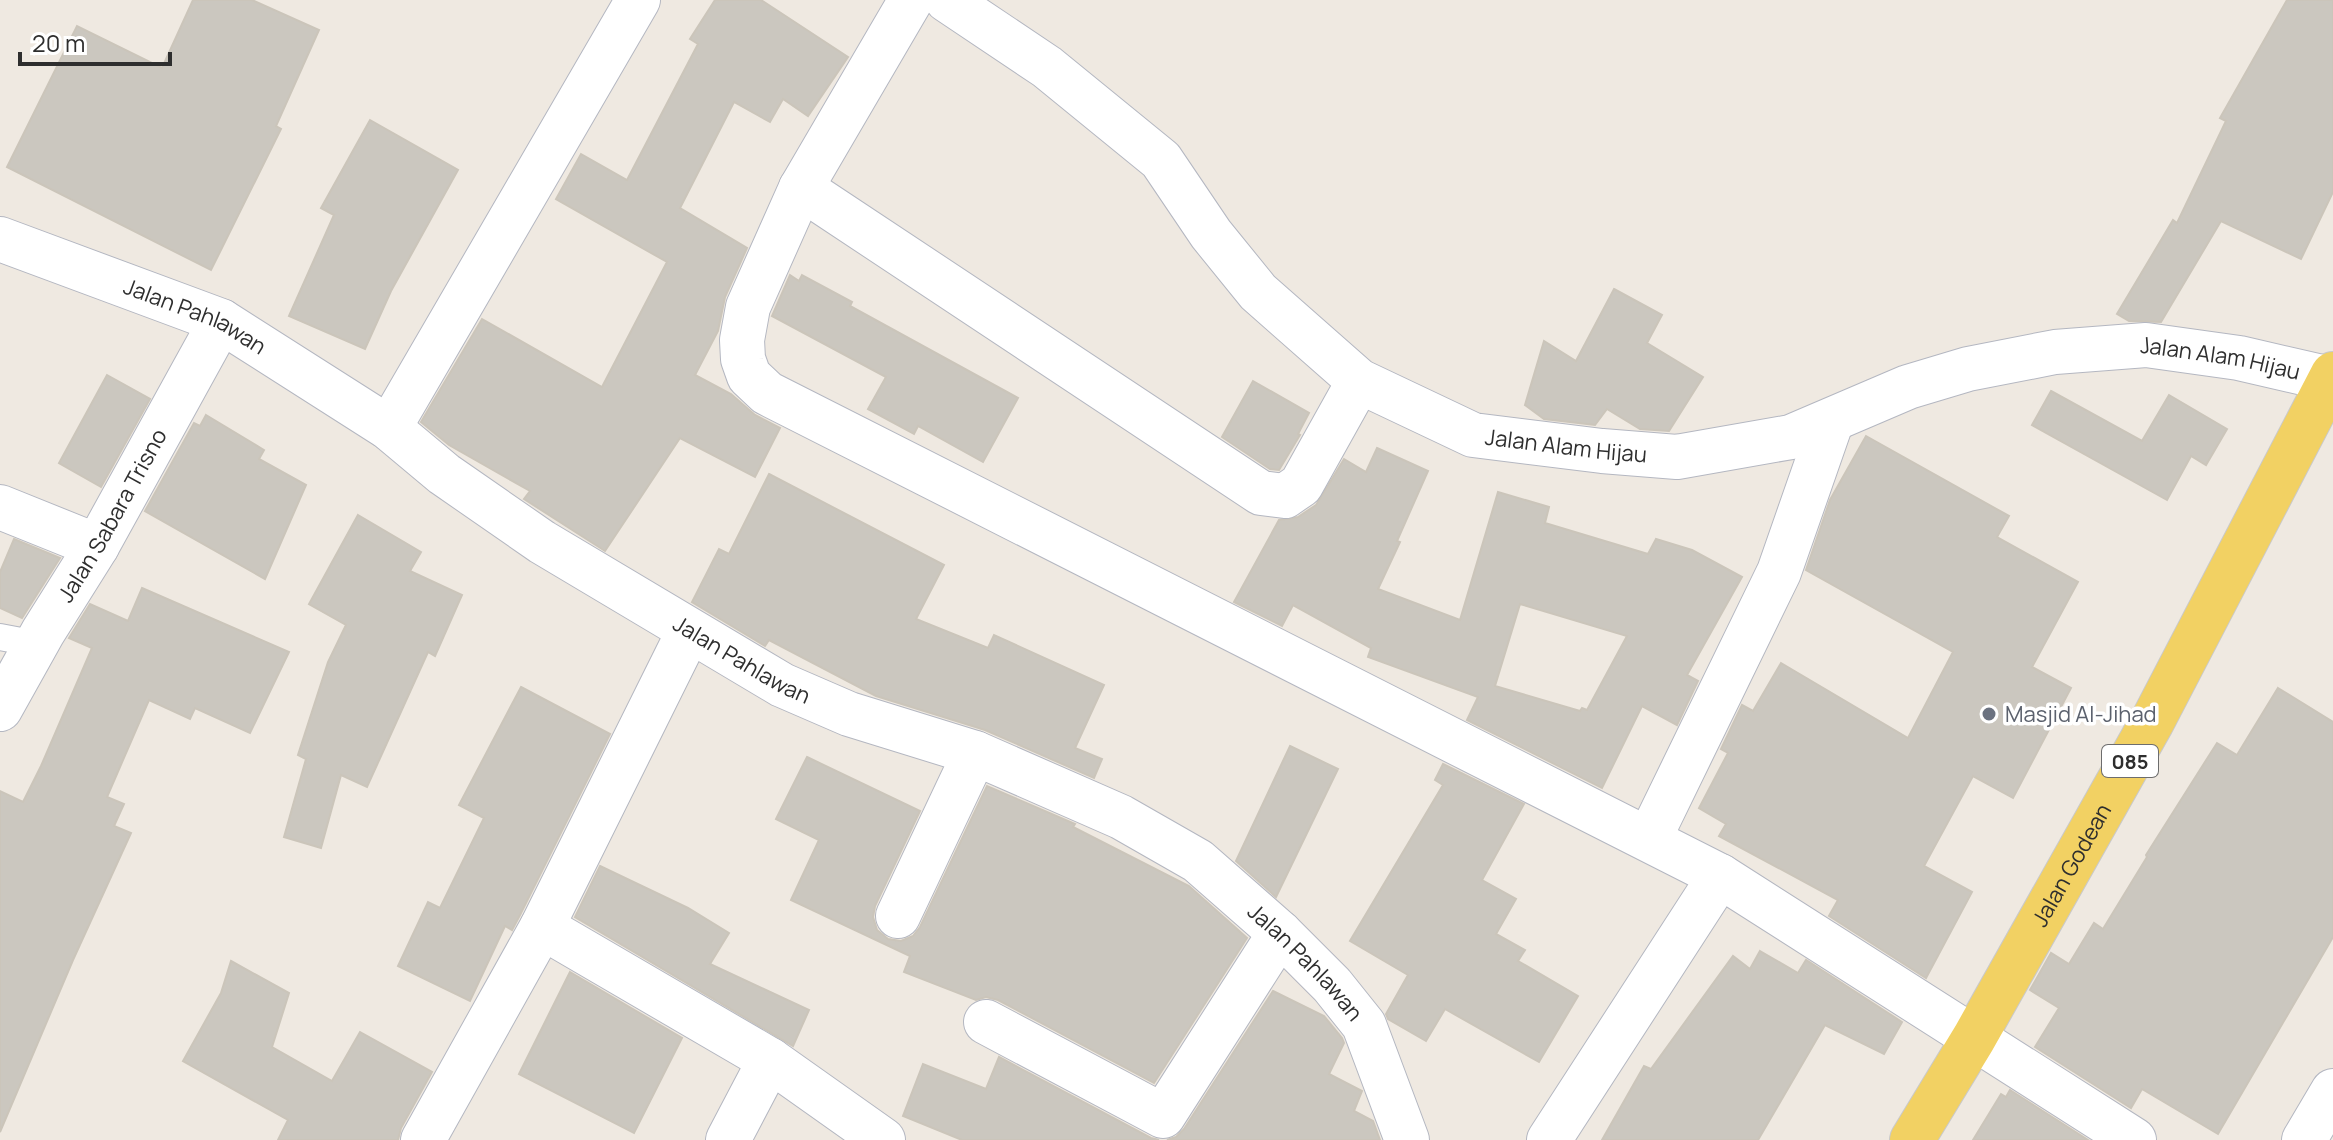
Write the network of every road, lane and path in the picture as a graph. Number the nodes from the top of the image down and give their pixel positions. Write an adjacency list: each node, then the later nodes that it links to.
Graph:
1 (638, 0): 10 (street)
2 (911, 0): 4 (street)
3 (947, 0): 8 (street, Jalan Alam Hijau)
4 (801, 188): 8 (street); 17 (street)
5 (0, 239): 6 (street, Jalan Pahlawan)
6 (221, 321): 10 (street, Jalan Pahlawan); 12 (street, Jalan Sabara Trisno)
7 (2332, 376): 9 (street, Jalan Alam Hijau); 23 (main road, Jalan Godean / 085)
8 (1359, 381): 9 (street, Jalan Alam Hijau)
9 (1832, 420): 17 (street)
10 (389, 428): 13 (street, Jalan Pahlawan)
11 (0, 507): 12 (street)
12 (97, 546): 14 (street, Jalan Sabara Trisno)
13 (689, 631): 16 (street, Jalan Pahlawan); 20 (street)
14 (18, 640): 15 (street, Jalan Sabara Trisno)
15 (0, 709)
16 (975, 753): 19 (street); 21 (street, Jalan Pahlawan)
17 (1649, 839): 18 (street)
18 (1720, 876): 23 (street); 31 (street)
19 (898, 916)
20 (542, 927): 24 (street); 27 (street)
21 (1280, 933): 26 (street); 30 (street, Jalan Pahlawan)
22 (986, 1022): 26 (street)
23 (1974, 1038): 32 (main road, Jalan Godean / 085); 33 (street)
24 (770, 1060): 28 (street); 29 (street)
25 (2333, 1091): 34 (street)
26 (1155, 1128)
27 (423, 1140)
28 (728, 1140)
29 (883, 1140)
30 (1407, 1140)
31 (1549, 1140)
32 (1912, 1140)
33 (2134, 1140)
34 (2304, 1140)

